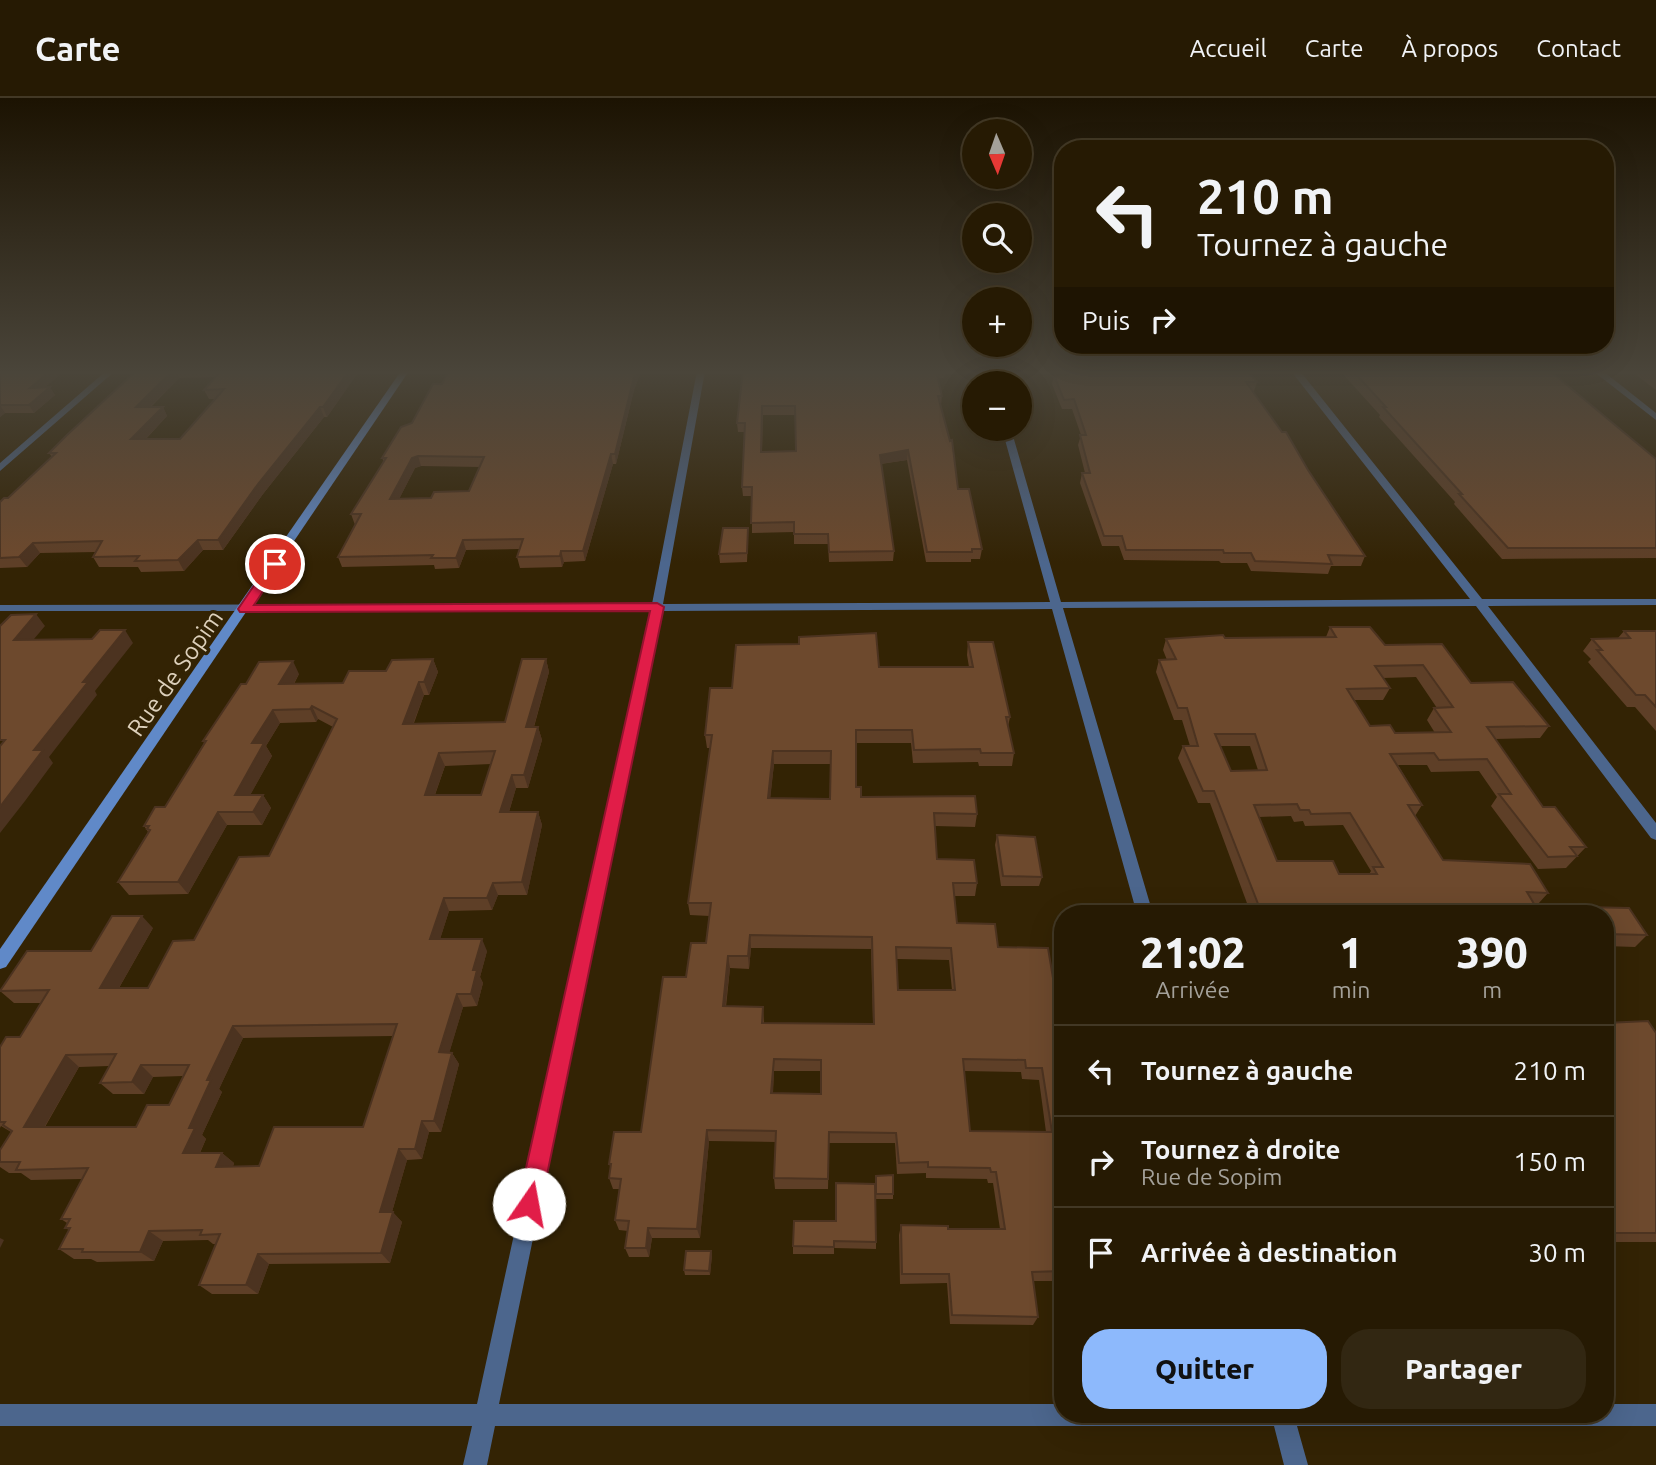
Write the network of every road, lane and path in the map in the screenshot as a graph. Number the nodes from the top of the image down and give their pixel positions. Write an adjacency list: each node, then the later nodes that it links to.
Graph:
1 (38, 435): 6 (street)
2 (362, 435): 12 (street, Rue de Sopim)
3 (689, 435): 10 (street)
4 (1346, 435): 8 (street)
5 (1009, 441): 9 (street)
6 (0, 468)
7 (1656, 602): 8 (street)
8 (1479, 603): 9 (street); 13 (street)
9 (1055, 605): 10 (street); 14 (street)
10 (657, 607): 12 (street); 16 (street)
11 (0, 608): 12 (street)
12 (244, 609): 15 (street, Rue de Sopim)
13 (1656, 834)
14 (1142, 905)
15 (0, 962)
16 (485, 1415): 17 (street); 20 (street); 22 (street)
17 (1054, 1415)
18 (1614, 1415): 19 (street)
19 (1656, 1415)
20 (0, 1416)
21 (1284, 1423): 23 (street)
22 (475, 1465)
23 (1296, 1465)

